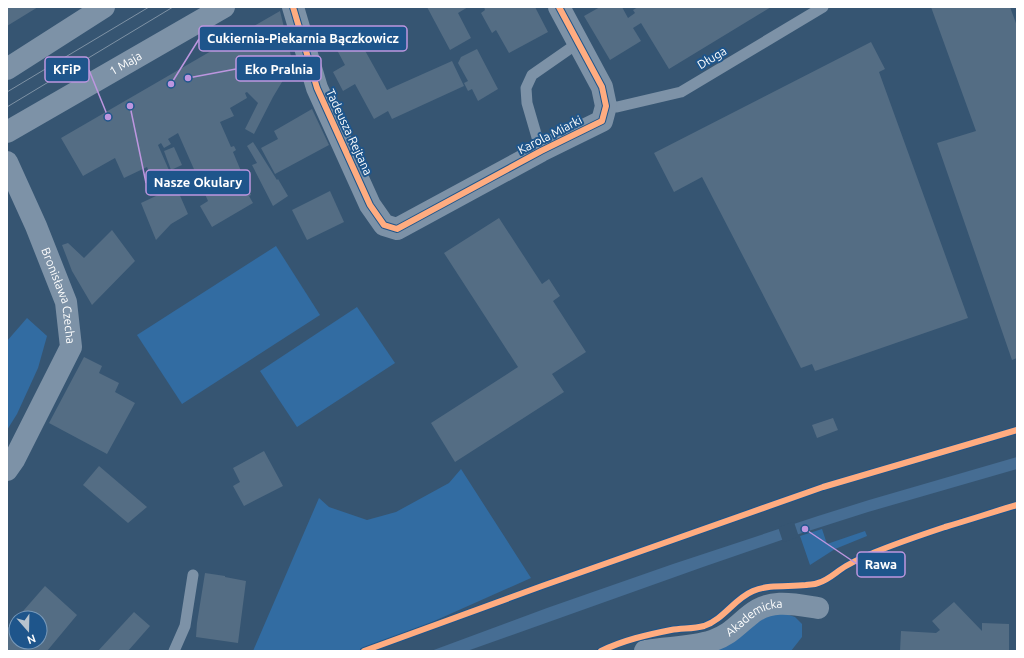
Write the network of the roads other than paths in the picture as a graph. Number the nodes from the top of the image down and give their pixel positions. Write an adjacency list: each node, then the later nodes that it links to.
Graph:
1 (104, 7): 7 (street)
2 (224, 7): 9 (street, 1 Maja)
3 (293, 7): 12 (street, Tadeusza Rejtana)
4 (559, 7): 6 (street)
5 (823, 7): 8 (lane, Długa)
6 (578, 43): 8 (street); 10 (lane)
7 (7, 69)
8 (606, 106): 10 (street, Karola Miarki)
9 (7, 132)
10 (541, 151): 12 (street, Karola Miarki)
11 (7, 162): 13 (street, Bronisława Czecha)
12 (397, 229)
13 (7, 470)
14 (193, 575): 16 (lane)
15 (818, 608): 17 (street, Akademicka)
16 (174, 651)
17 (645, 651)

